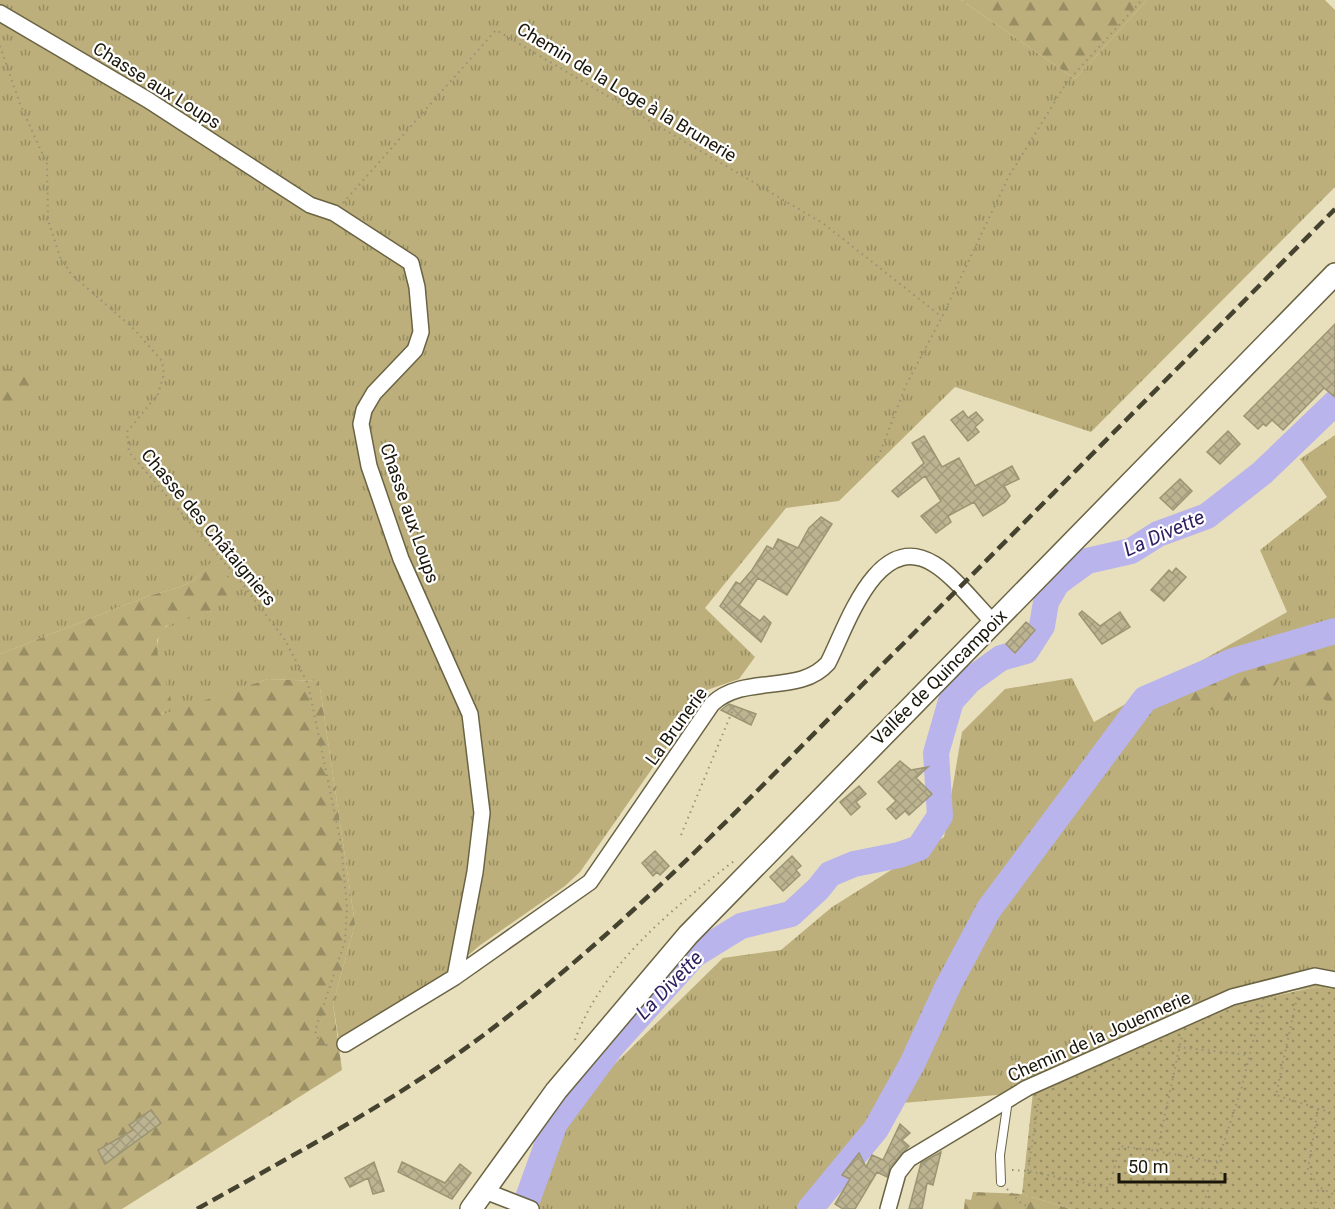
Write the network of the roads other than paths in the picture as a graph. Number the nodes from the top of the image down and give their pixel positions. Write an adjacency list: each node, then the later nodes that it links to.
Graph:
1 (0, 14): 4 (street, Chasse aux Loups)
2 (1335, 274): 3 (main road, Vallée de Quincampoix)
3 (993, 622): 4 (street, La Brunerie); 9 (main road, Vallée de Quincampoix)
4 (454, 977): 6 (street, La Brunerie)
5 (1335, 980): 7 (street, Chemin de la Jouennerie)
6 (345, 1044)
7 (1008, 1098): 8 (lane); 12 (street, Chemin de la Jouennerie)
8 (1001, 1182)
9 (485, 1191): 10 (street); 11 (main road, Vallée de Quincampoix)
10 (524, 1207)
11 (471, 1209)
12 (888, 1209)

